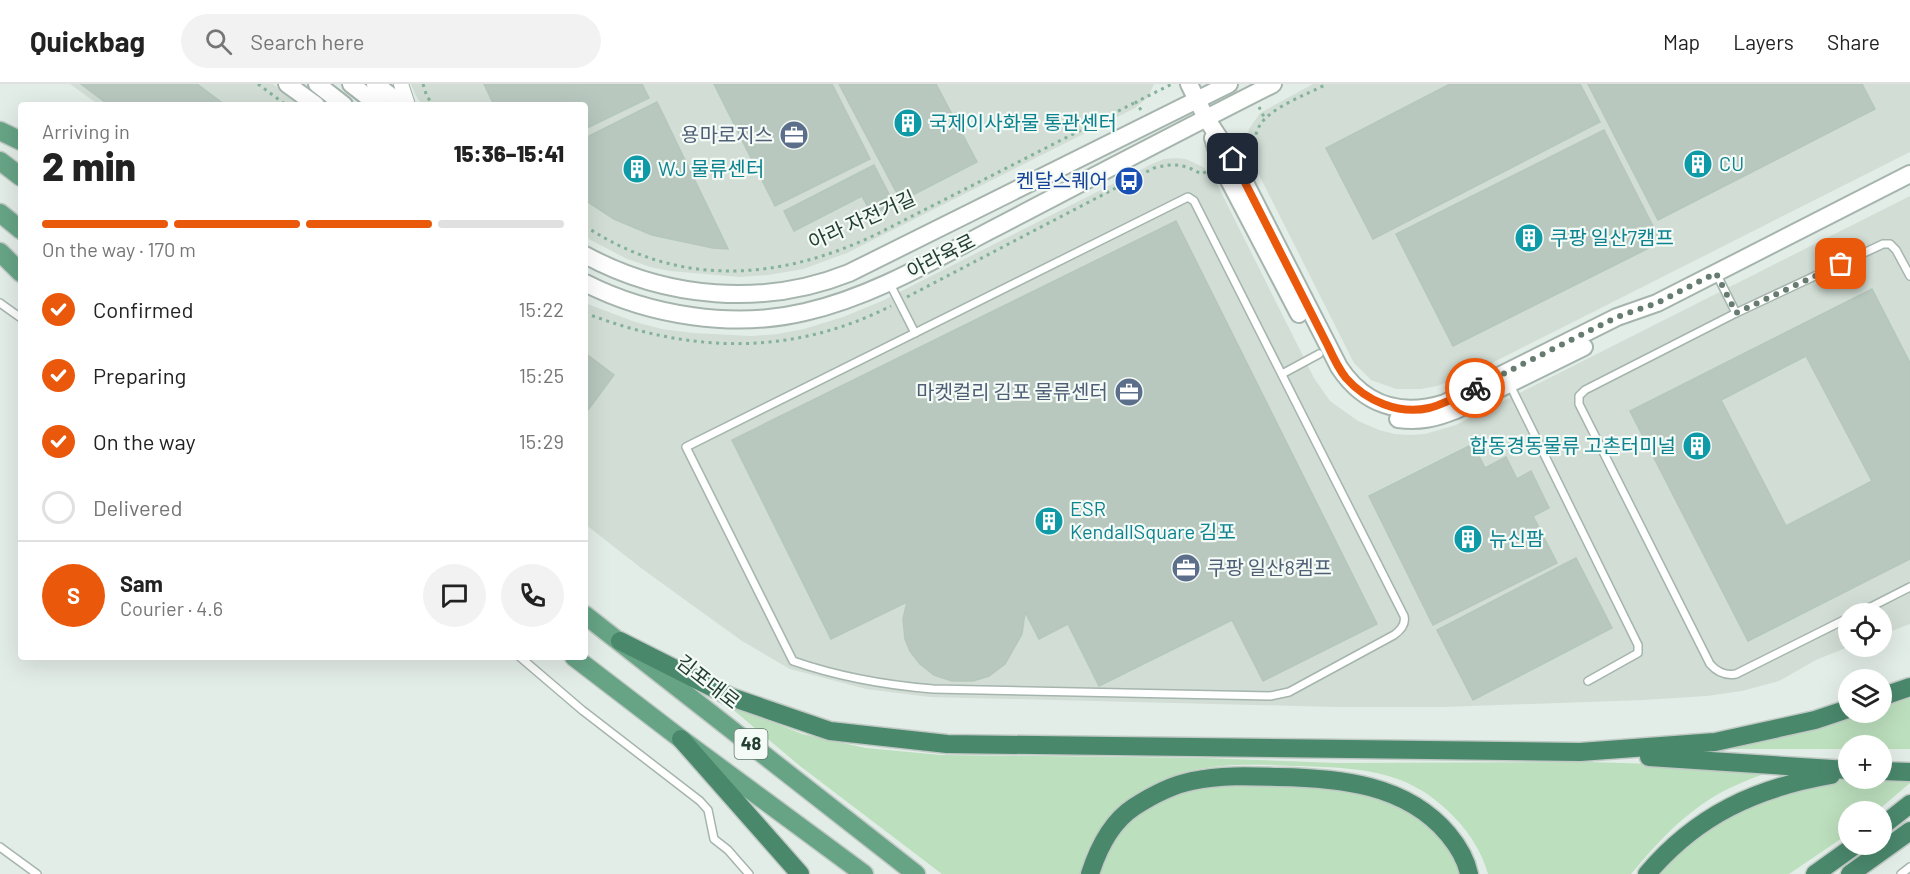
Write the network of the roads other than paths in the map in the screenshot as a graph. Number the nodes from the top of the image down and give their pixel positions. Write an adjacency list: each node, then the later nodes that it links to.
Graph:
1 (287, 84): 9 (street)
2 (317, 84): 10 (street)
3 (351, 84): 11 (street)
4 (375, 84): 12 (street)
5 (401, 84): 13 (street)
6 (1229, 84): 8 (street, 아라육로)
7 (1273, 84): 14 (street, 아라육로)
8 (1193, 92): 14 (street); 23 (street, 아라육로)
9 (312, 102)
10 (340, 102)
11 (374, 102)
12 (399, 102)
13 (407, 102)
14 (1206, 118): 27 (street, 아라육로); 30 (street); 34 (street)
15 (0, 131): 16 (main road)
16 (18, 140)
17 (0, 161): 19 (main road)
18 (1910, 174): 25 (street)
19 (18, 175)
20 (0, 213): 21 (main road)
21 (18, 228)
22 (0, 252): 24 (main road)
23 (588, 257)
24 (18, 270)
25 (1716, 273): 30 (street); 31 (lane)
26 (1910, 276): 31 (lane)
27 (889, 281): 28 (street, 아라육로); 33 (lane)
28 (588, 284)
29 (0, 303): 32 (lane)
30 (1657, 303): 36 (street)
31 (1736, 313): 40 (lane)
32 (18, 316)
33 (915, 333): 35 (lane); 35 (lane)
34 (1319, 354): 35 (lane); 36 (street)
35 (1282, 374)
36 (1510, 384): 44 (lane)
37 (1910, 587): 38 (lane)
38 (1879, 603)
39 (588, 617): 41 (main road, 김포대로 / 48)
40 (1838, 623)
41 (620, 641): 49 (highway); 67 (main road, 김포대로 / 48)
42 (524, 660): 64 (lane)
43 (578, 660): 48 (main road, 48)
44 (1588, 681)
45 (1910, 687): 46 (highway)
46 (1892, 694)
47 (1838, 712): 49 (highway)
48 (681, 739): 65 (highway); 66 (main road, 48)
49 (1580, 752): 50 (highway)
50 (1838, 770)
51 (1892, 771): 52 (highway)
52 (1910, 771)
53 (1838, 773): 70 (highway)
54 (1910, 804): 55 (highway)
55 (1892, 818)
56 (1910, 831): 57 (highway)
57 (1892, 845)
58 (0, 847): 63 (lane)
59 (1842, 855): 71 (highway)
60 (1877, 855): 72 (highway)
61 (1880, 855): 73 (highway)
62 (1910, 867): 74 (lane)
63 (37, 874)
64 (749, 874)
65 (800, 874)
66 (864, 874)
67 (916, 874)
68 (1090, 874): 69 (highway)
69 (1469, 874)
70 (1647, 874)
71 (1815, 874)
72 (1850, 874)
73 (1859, 874)
74 (1900, 874)

